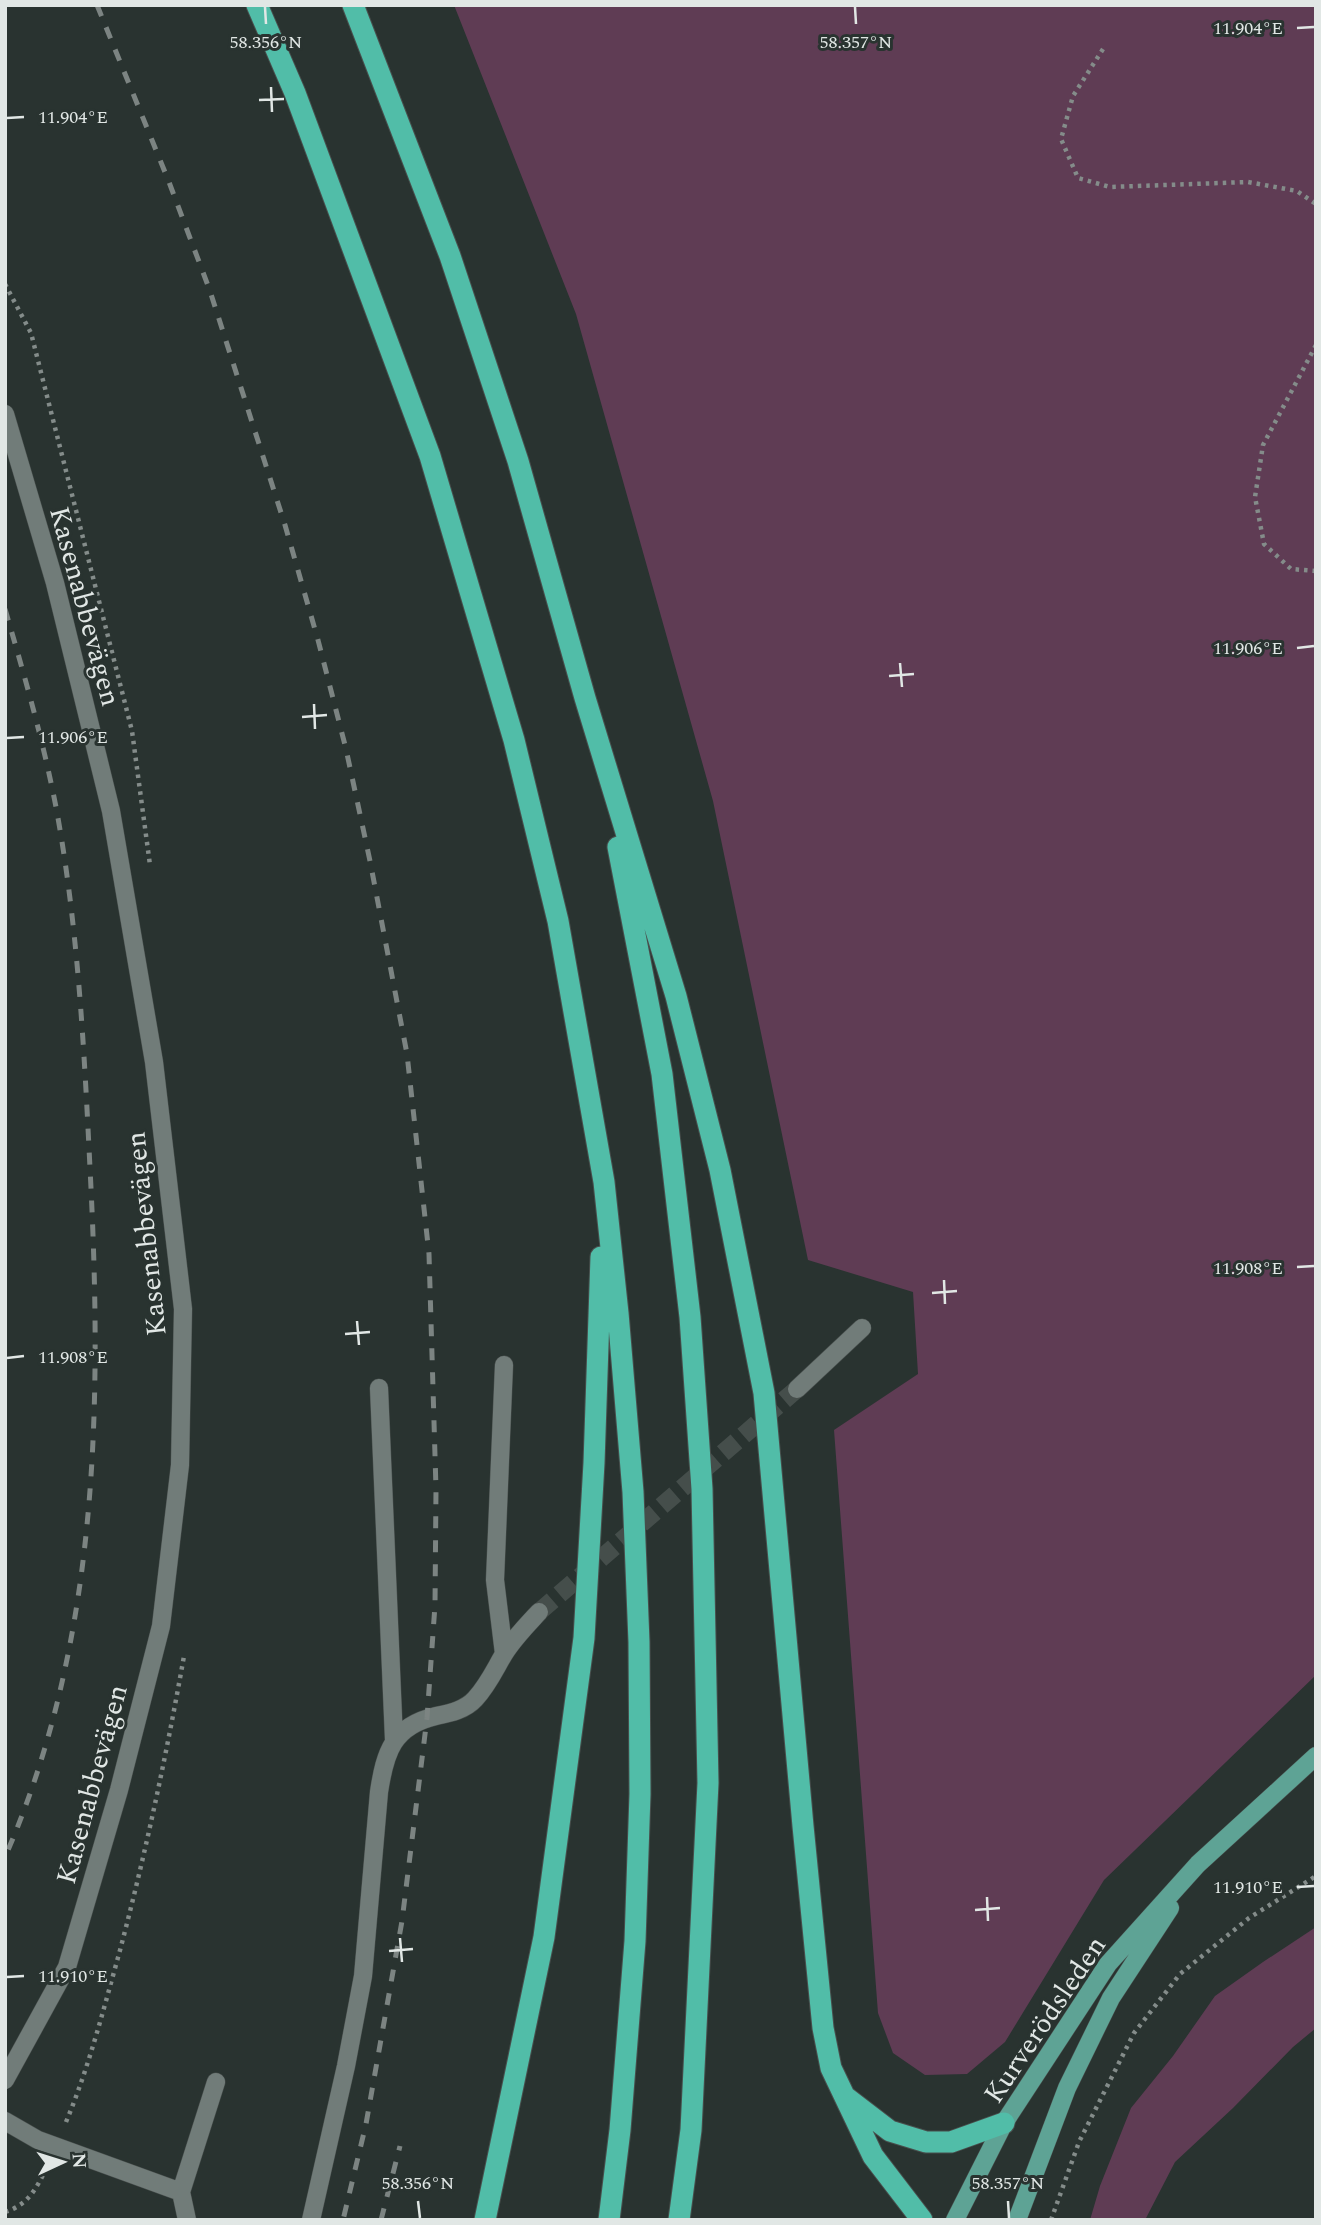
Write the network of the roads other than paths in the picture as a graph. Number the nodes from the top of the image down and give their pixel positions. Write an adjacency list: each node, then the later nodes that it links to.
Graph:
1 (257, 5): 5 (highway)
2 (353, 5): 4 (highway)
3 (5, 414): 15 (street, Kasenabbevägen)
4 (585, 698): 17 (highway); 25 (highway)
5 (604, 1182): 23 (highway); 24 (highway)
6 (862, 1328): 9 (street)
7 (504, 1365): 11 (street)
8 (379, 1388): 12 (street)
9 (797, 1390)
10 (539, 1612): 11 (street)
11 (504, 1654): 12 (street)
12 (394, 1740): 22 (street)
13 (1316, 1756): 14 (main road, Kurverödsleden)
14 (1198, 1864): 19 (main road, Kurverödsleden); 28 (main road, Kurverödsleden)
15 (5, 2080)
16 (216, 2082): 20 (street)
17 (843, 2095): 19 (highway); 26 (highway)
18 (5, 2121): 20 (street)
19 (1004, 2123): 27 (main road, Kurverödsleden)
20 (181, 2192): 21 (street)
21 (187, 2220)
22 (311, 2220)
23 (485, 2220)
24 (609, 2220)
25 (679, 2220)
26 (922, 2220)
27 (955, 2220)
28 (1017, 2220)

